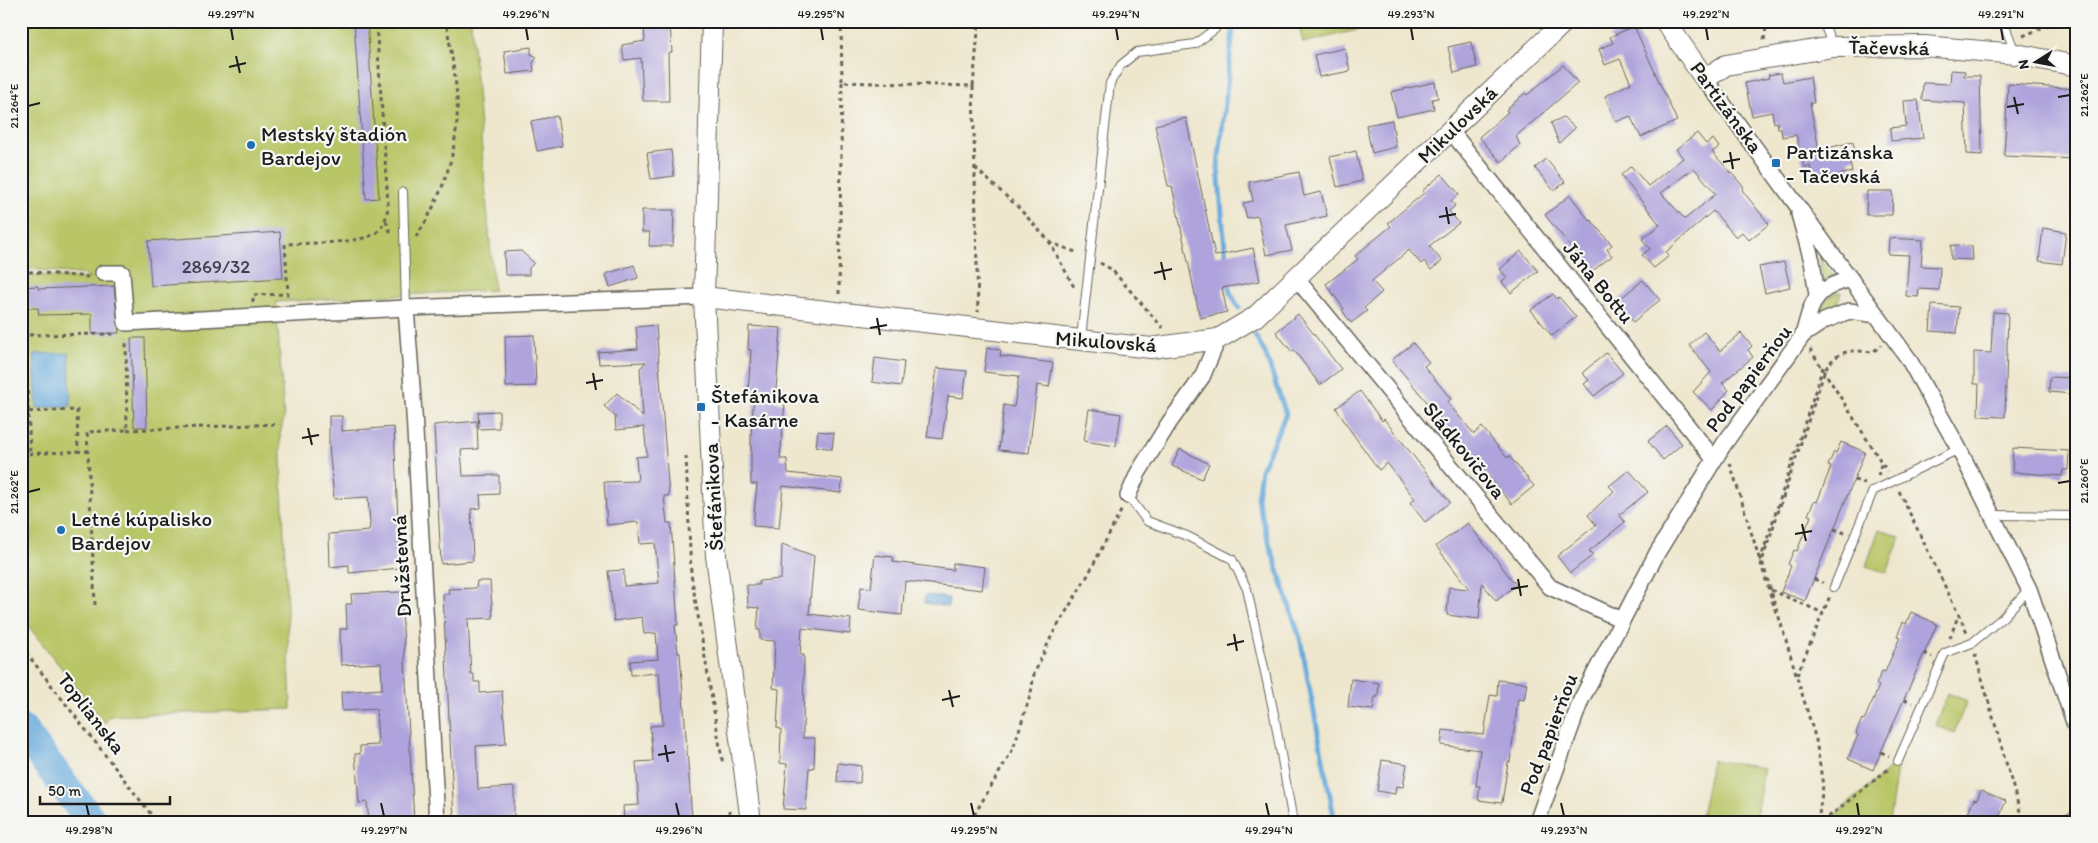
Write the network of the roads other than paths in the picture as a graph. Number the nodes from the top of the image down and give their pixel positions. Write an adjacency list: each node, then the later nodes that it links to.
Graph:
1 (712, 21): 18 (street, Štefánikova)
2 (1218, 21): 22 (lane)
3 (1565, 21): 11 (street, Mikulovská)
4 (1665, 21): 10 (street, Partizánska)
5 (1822, 21): 7 (lane)
6 (2003, 21): 8 (lane)
7 (1833, 46): 8 (street, Ťačevská); 10 (street, Ťačevská)
8 (2018, 48): 9 (street, Ťačevská)
9 (2077, 66)
10 (1705, 79): 13 (street, Partizánska)
11 (1450, 130): 15 (street, Mikulovská); 25 (street, Jána Bottu)
12 (403, 192): 19 (lane)
13 (1796, 202): 16 (street, Partizánska); 17 (street)
14 (102, 273): 19 (street)
15 (1296, 278): 21 (street, Mikulovská); 31 (street, Sládkovičova)
16 (1851, 279): 17 (street); 20 (street, Partizánska)
17 (1817, 295): 23 (street)
18 (704, 297): 19 (street); 22 (street, Mikulovská); 36 (street, Štefánikova)
19 (406, 308): 35 (street, Družstevná)
20 (1877, 315): 23 (street, Pod papierňou); 24 (street)
21 (1218, 339): 22 (street, Mikulovská); 26 (street)
22 (1080, 340)
23 (1806, 342): 25 (street, Pod papierňou)
24 (1960, 449): 27 (street); 29 (lane)
25 (1714, 459): 31 (street, Pod papierňou)
26 (1128, 496): 37 (lane)
27 (1993, 515): 28 (lane); 30 (street)
28 (2077, 516)
29 (1834, 587)
30 (2029, 589): 32 (street); 33 (lane)
31 (1622, 620): 38 (street, Pod papierňou)
32 (2077, 731)
33 (1898, 761)
34 (2077, 814): 39 (lane)
35 (437, 822)
36 (750, 822)
37 (1293, 822)
38 (1537, 822)
39 (2061, 822)

